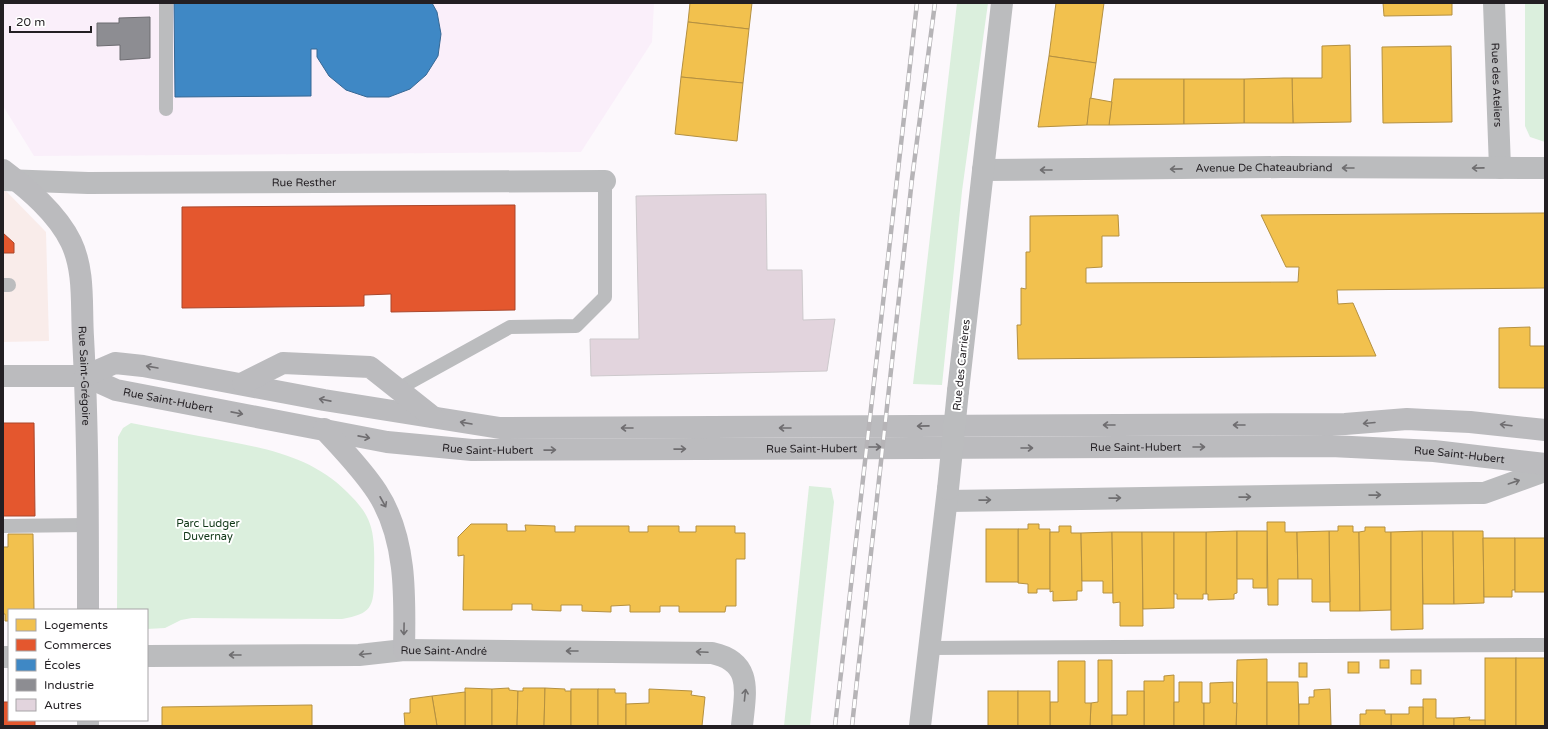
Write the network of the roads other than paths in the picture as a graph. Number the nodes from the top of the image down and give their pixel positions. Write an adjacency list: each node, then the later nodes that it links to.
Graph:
1 (166, 3): 4 (lane)
2 (1002, 3): 7 (street, Rue des Carrières)
3 (1494, 3): 5 (street, Rue des Ateliers)
4 (166, 109)
5 (1500, 168): 6 (street, Avenue De Chateaubriand); 7 (street, Avenue De Chateaubriand, one-way to 7)
6 (1545, 168)
7 (983, 170): 19 (street, Rue des Carrières, bridge)
8 (7, 177): 9 (street, Rue Resther); 11 (street, Rue Saint-Grégoire)
9 (605, 181): 13 (lane)
10 (3, 376): 11 (street, Rue Saint-Hubert)
11 (85, 376): 12 (street, Rue Saint-Hubert, one-way to 11); 15 (street, Rue Saint-Hubert, one-way to 15); 20 (street, Rue Saint-Grégoire)
12 (243, 383): 13 (street); 14 (street, Rue Saint-Hubert, one-way to 12)
13 (398, 388): 14 (street)
14 (433, 417): 16 (street, Rue Saint-Hubert, one-way to 14)
15 (324, 429): 17 (street, Rue Saint-Hubert, one-way to 17); 25 (street, one-way to 25)
16 (1545, 430)
17 (1545, 464)
18 (1545, 471): 19 (street, one-way to 18)
19 (947, 495): 24 (street, Rue des Carrières)
20 (88, 525): 21 (lane); 22 (street, Rue Saint-Grégoire)
21 (3, 526)
22 (88, 609)
23 (1545, 645): 24 (lane)
24 (929, 648): 28 (street, Rue des Carrières)
25 (404, 650): 26 (street, Rue Saint-André, one-way to 26); 27 (street, Rue Saint-André, one-way to 25)
26 (148, 656)
27 (742, 726)
28 (920, 726)

